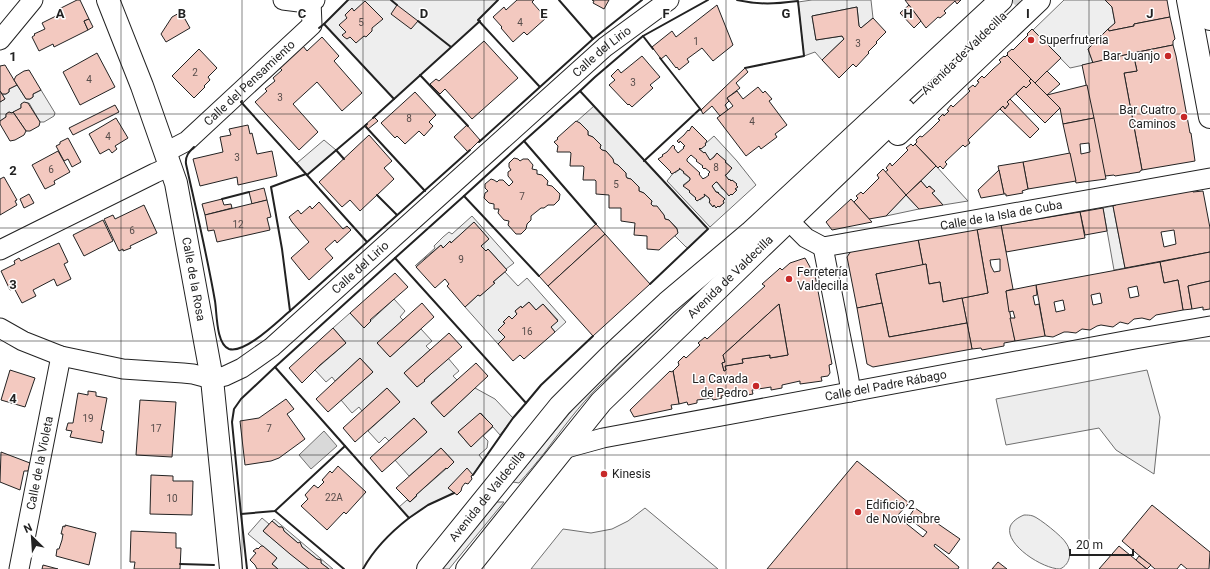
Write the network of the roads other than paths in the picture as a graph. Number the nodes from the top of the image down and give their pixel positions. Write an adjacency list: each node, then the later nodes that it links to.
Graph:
1 (33, 0): 12 (street)
2 (108, 0): 14 (main road, Calle de la Rosa)
3 (283, 0): 9 (street)
4 (669, 0): 24 (street, Calle del Lirio)
5 (981, 0): 20 (main road, Avenida de Valdecilla)
6 (1039, 0): 16 (main road)
7 (1188, 0): 13 (main road)
8 (1206, 0): 11 (main road)
9 (313, 1): 14 (street, Calle del Pensamiento)
10 (1008, 2): 18 (main road, Avenida de Valdecilla); 20 (main road, Avenida de Valdecilla)
11 (1210, 19)
12 (0, 40)
13 (1210, 117)
14 (168, 159): 19 (street, Calle del Pensamiento); 24 (main road, Calle de la Rosa)
15 (1210, 178): 17 (street, Calle de la Isla de Cuba)
16 (797, 229): 17 (street); 18 (main road)
17 (823, 247): 25 (street)
18 (759, 249): 26 (main road, Avenida de Valdecilla)
19 (0, 250)
20 (683, 289): 29 (main road, Avenida de Valdecilla)
21 (1210, 326): 25 (street, Calle del Padre Rábago)
22 (0, 328): 23 (street, Calle del Lirio)
23 (60, 356): 24 (street, Calle del Lirio); 27 (street, Calle de la Violeta)
24 (212, 379): 28 (main road, Calle de la Rosa)
25 (851, 392): 26 (street, Calle del Padre Rábago)
26 (563, 449): 30 (main road, Avenida de Valdecilla)
27 (19, 569)
28 (231, 569)
29 (428, 569)
30 (467, 569)

